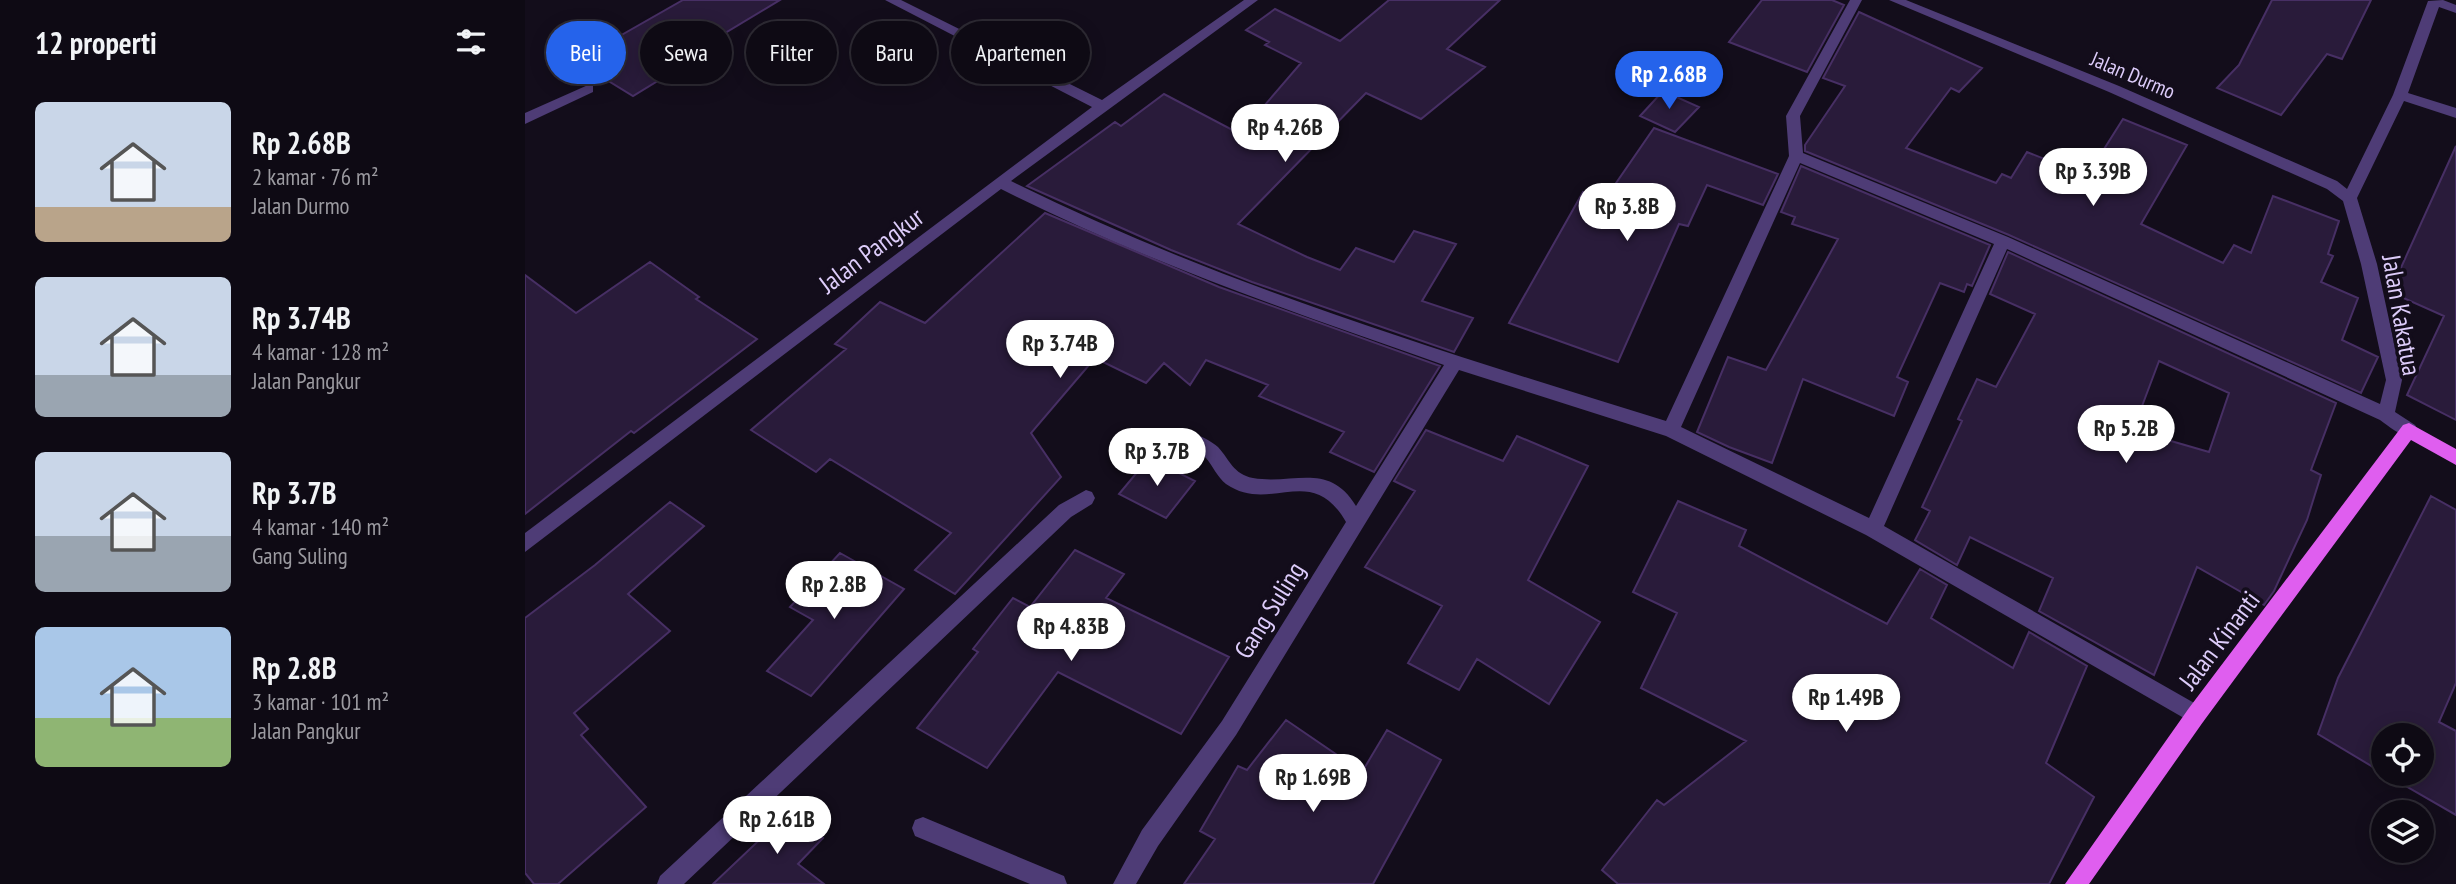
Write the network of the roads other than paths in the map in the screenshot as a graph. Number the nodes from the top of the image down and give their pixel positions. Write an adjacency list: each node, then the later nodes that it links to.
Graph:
1 (891, 0): 9 (street)
2 (1252, 0): 9 (street, Jalan Pangkur)
3 (1856, 0): 12 (street)
4 (1895, 0): 14 (street, Jalan Durmo)
5 (2434, 1): 6 (street); 8 (street)
6 (2456, 9)
7 (588, 89): 11 (street)
8 (2400, 95): 10 (street); 14 (street)
9 (1102, 106): 13 (street, Jalan Pangkur)
10 (2456, 113)
11 (525, 119)
12 (1796, 156): 15 (street); 18 (street)
13 (1000, 182): 16 (street); 25 (street, Jalan Pangkur)
14 (2350, 198): 17 (street, Jalan Kakatua)
15 (2003, 241): 17 (street); 24 (street)
16 (1455, 362): 18 (street); 23 (street, Gang Suling)
17 (2386, 415): 19 (street, Jalan Kakatua)
18 (1671, 430): 24 (street)
19 (2409, 430): 21 (main road); 26 (main road, Jalan Kinanti)
20 (1189, 439): 23 (street)
21 (2456, 458)
22 (1086, 498): 28 (street)
23 (1356, 520): 30 (street, Gang Suling)
24 (1873, 529): 26 (street)
25 (525, 544)
26 (2196, 715): 31 (main road, Jalan Kinanti)
27 (923, 828): 29 (street)
28 (669, 884)
29 (1056, 884)
30 (1124, 884)
31 (2076, 884)

